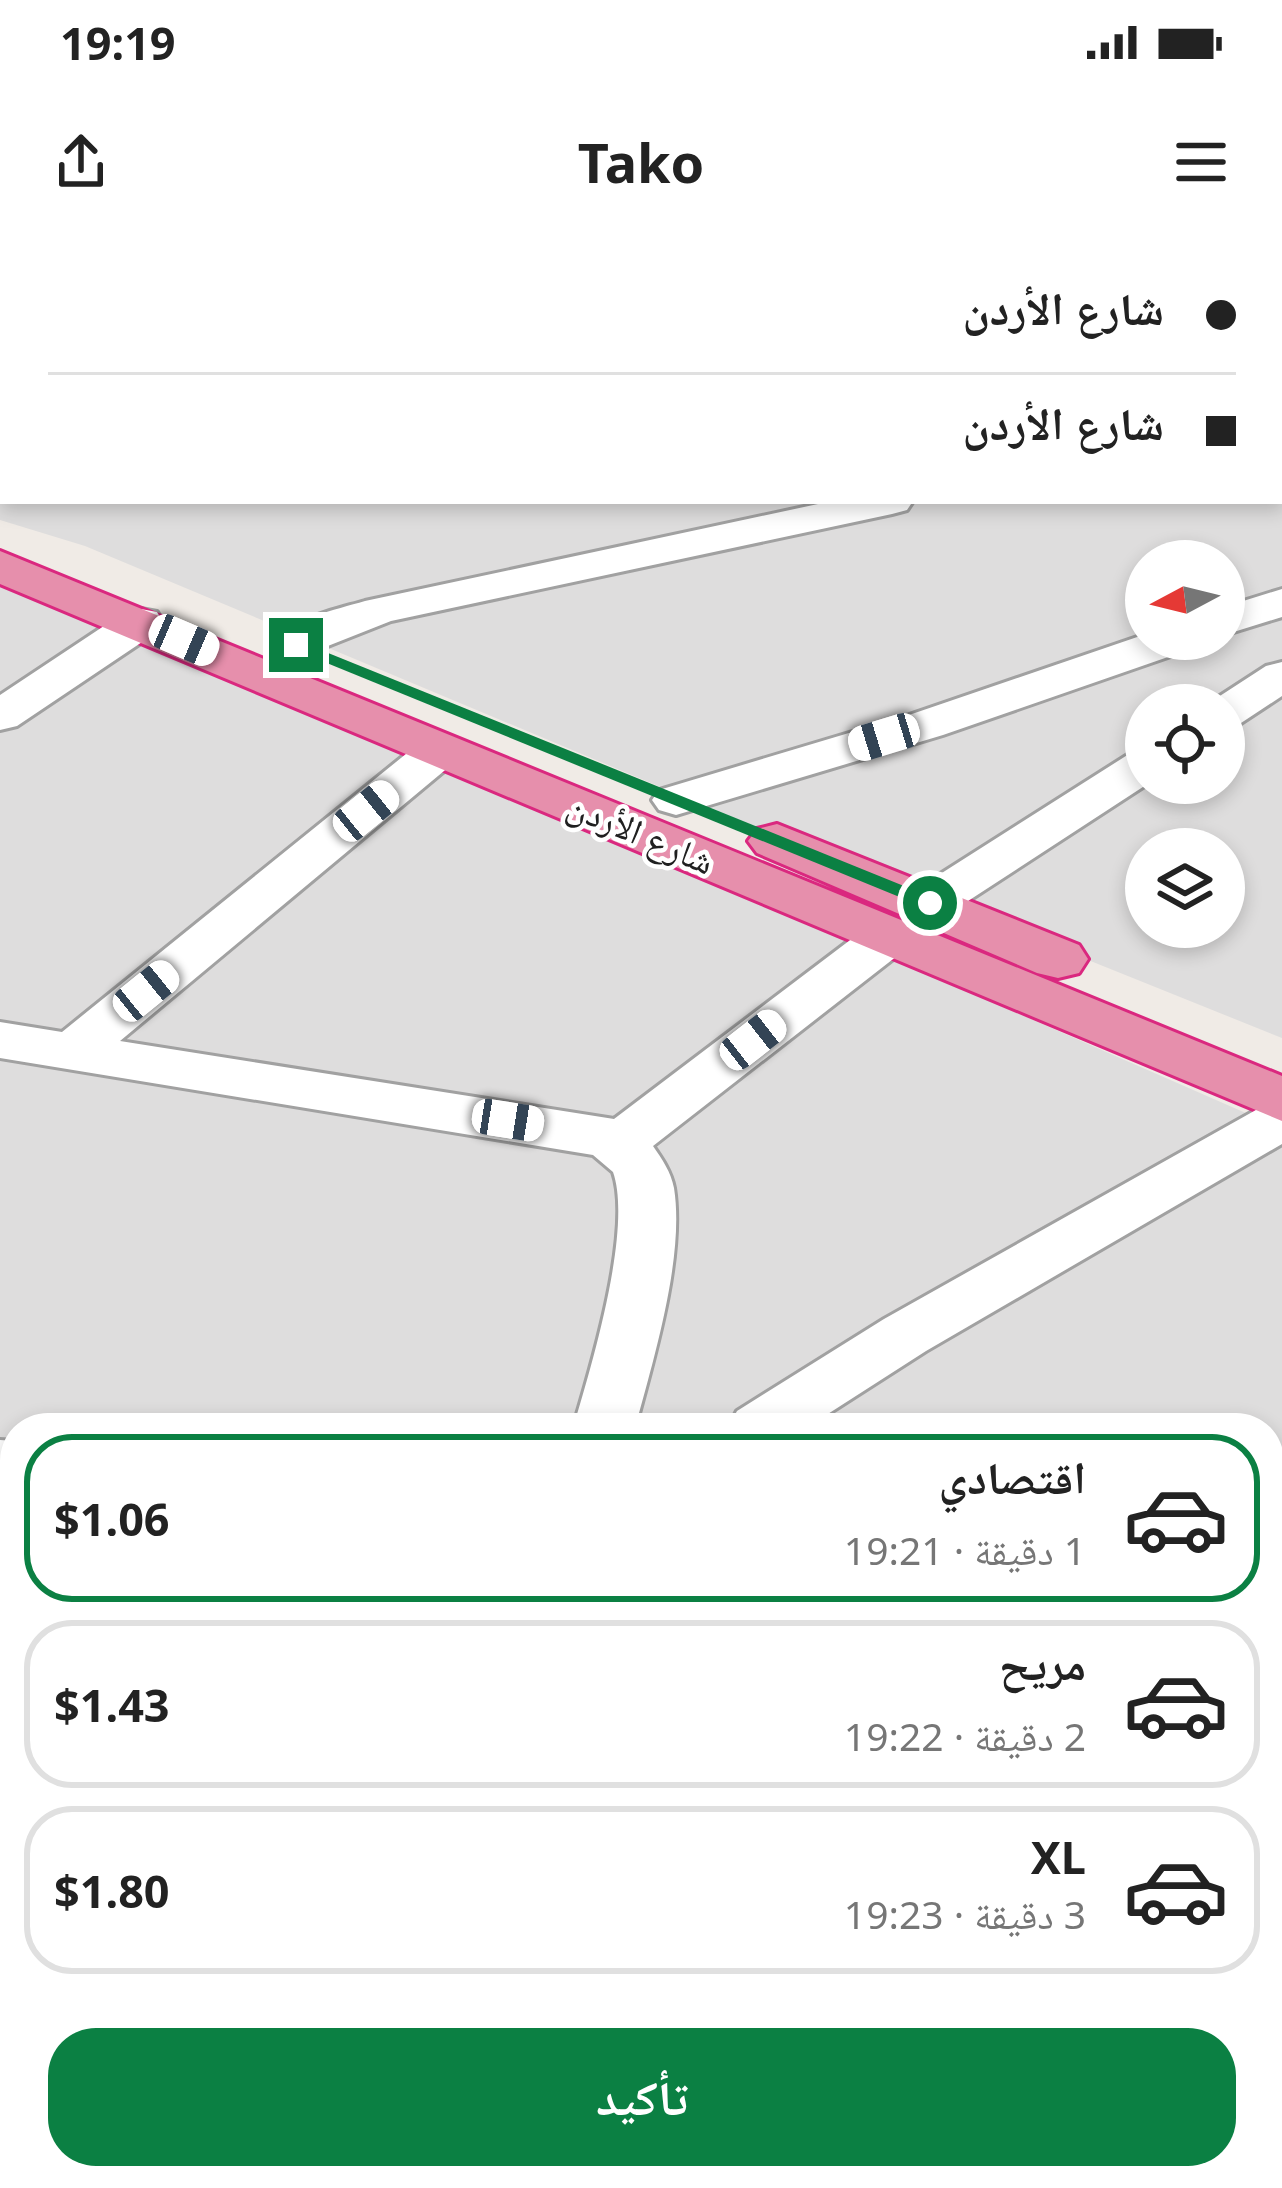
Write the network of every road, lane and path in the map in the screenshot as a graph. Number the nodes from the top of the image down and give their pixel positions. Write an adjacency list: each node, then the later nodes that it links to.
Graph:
1 (878, 504): 7 (street)
2 (0, 532): 7 (highway, شارع الأردن)
3 (0, 566): 6 (highway, شارع الأردن)
4 (1282, 602): 5 (street)
5 (1245, 615)
6 (141, 622): 11 (street); 12 (highway, شارع الأردن)
7 (296, 645): 14 (highway, شارع الأردن)
8 (1125, 656): 15 (street)
9 (1282, 676): 10 (street)
10 (1245, 700)
11 (0, 716)
12 (439, 751): 14 (highway, شارع الأردن); 18 (street)
13 (1125, 778): 16 (street)
14 (594, 789): 15 (highway, شارع الأردن); 16 (highway, شارع الأردن)
15 (676, 800): 16 (highway, شارع الأردن)
16 (909, 920): 19 (highway, شارع الأردن); 20 (highway, شارع الأردن); 22 (street)
17 (0, 1040): 18 (street)
18 (73, 1051): 22 (street)
19 (1282, 1056)
20 (1282, 1100)
21 (1282, 1119): 24 (street)
22 (619, 1144): 23 (street)
23 (607, 1413)
24 (782, 1413)

